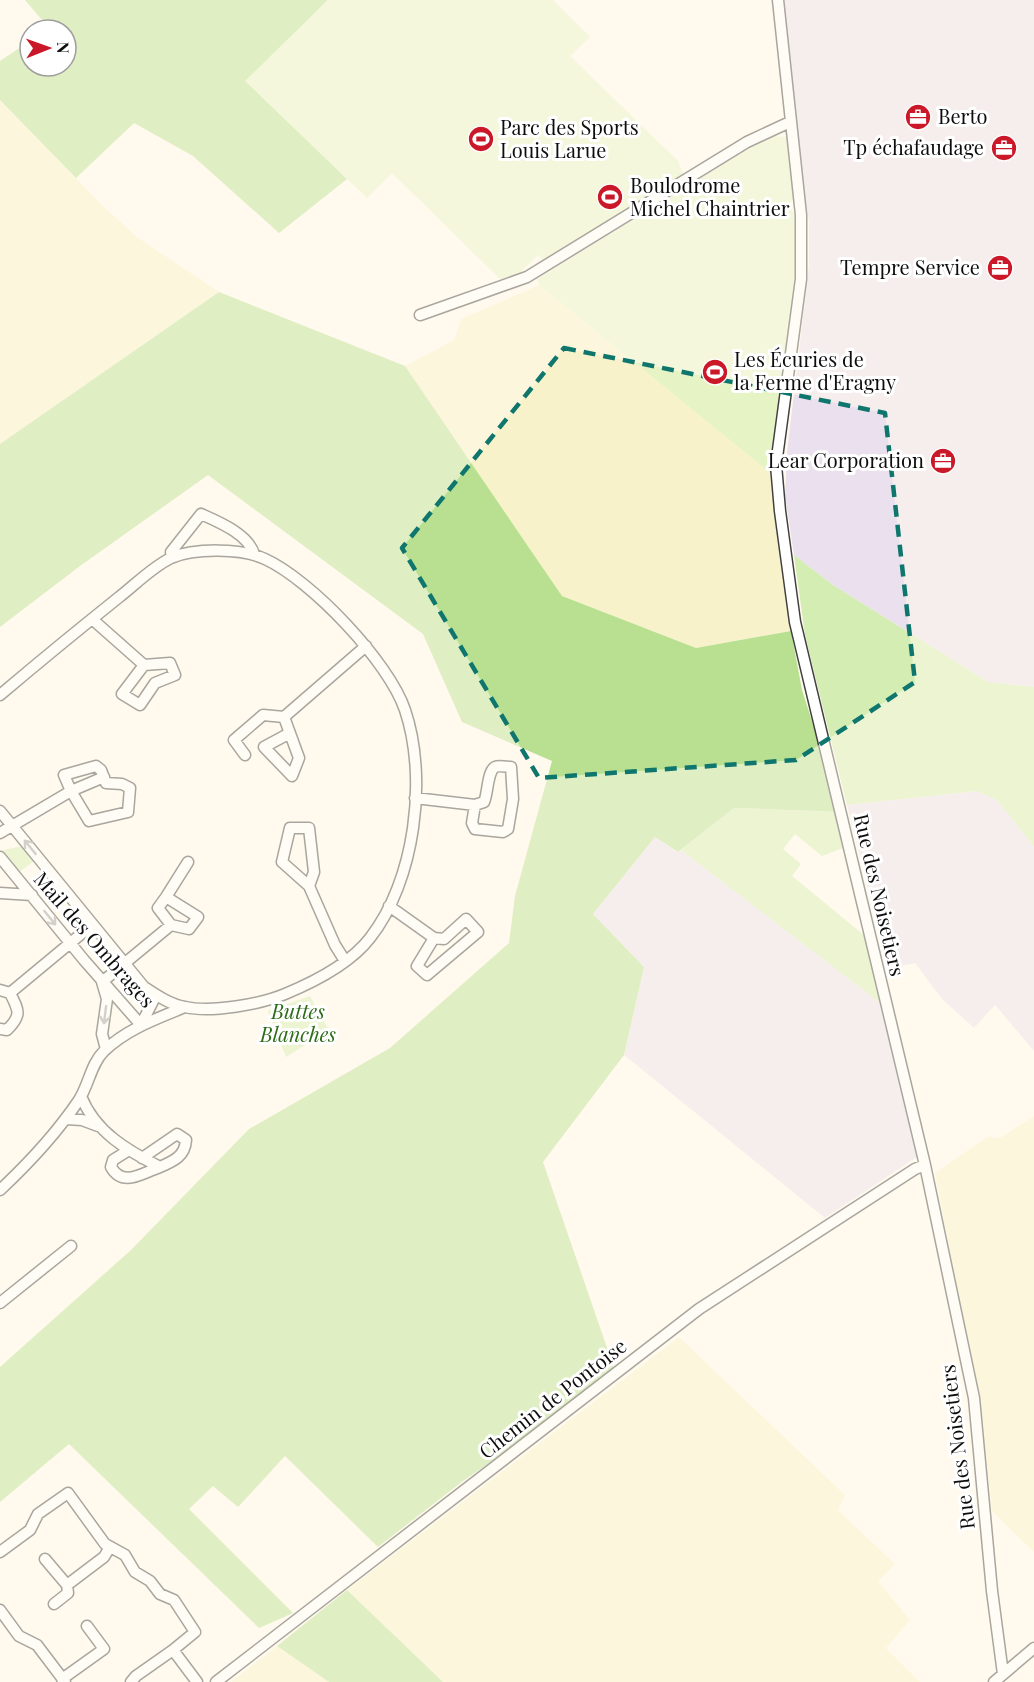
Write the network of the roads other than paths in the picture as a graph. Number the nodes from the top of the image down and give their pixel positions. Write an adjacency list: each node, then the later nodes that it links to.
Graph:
1 (778, 0): 2 (street, Rue des Noisetiers)
2 (790, 122): 3 (street); 45 (street, Rue des Noisetiers)
3 (420, 315)
4 (254, 555): 5 (street); 5 (street); 7 (street)
5 (172, 557): 6 (street)
6 (92, 619): 8 (street); 9 (street)
7 (366, 646): 10 (street); 15 (street)
8 (144, 665): 8 (street)
9 (0, 695)
10 (284, 717): 11 (street); 12 (street)
11 (290, 733)
12 (245, 755)
13 (104, 777): 14 (street); 14 (street); 14 (street)
14 (71, 791): 18 (street)
15 (415, 798): 16 (street); 26 (street)
16 (475, 806): 16 (street)
17 (0, 812): 18 (street, Mail des Ombrages)
18 (12, 826): 19 (street); 27 (street, Mail des Ombrages, one-way to 18)
19 (0, 833)
20 (0, 857): 24 (street, Mail des Ombrages)
21 (188, 862): 25 (street)
22 (309, 886): 22 (street); 31 (street)
23 (0, 894): 24 (street)
24 (32, 896): 30 (street, Mail des Ombrages, one-way to 30)
25 (166, 897): 28 (street); 28 (street)
26 (389, 906): 29 (street); 31 (street)
27 (92, 925): 30 (street); 32 (street, Mail des Ombrages)
28 (171, 925): 32 (street)
29 (434, 938): 29 (street)
30 (70, 943): 33 (street, Mail des Ombrages); 34 (street)
31 (345, 961): 36 (street)
32 (124, 964): 33 (street); 35 (street, Mail des Ombrages)
33 (102, 982): 37 (street, Mail des Ombrages); 39 (street, one-way to 39)
34 (5, 992): 38 (street)
35 (156, 995): 36 (street, Mail des Ombrages); 37 (street, Mail des Ombrages)
36 (185, 1007): 37 (street)
37 (141, 1025): 39 (street)
38 (0, 1029)
39 (106, 1049): 40 (street)
40 (81, 1096): 41 (street); 42 (street)
41 (66, 1119): 42 (street); 48 (street)
42 (98, 1126): 43 (street)
43 (129, 1150): 44 (street); 46 (street)
44 (142, 1158): 46 (street); 46 (street)
45 (925, 1165): 61 (street, Rue des Noisetiers); 65 (street, Chemin de Pontoise)
46 (160, 1167)
47 (0, 1174): 48 (street)
48 (9, 1181): 49 (street)
49 (0, 1190)
50 (71, 1246): 51 (street)
51 (0, 1303)
52 (110, 1546): 53 (street); 55 (street); 60 (street)
53 (0, 1552)
54 (45, 1559): 55 (street)
55 (67, 1585): 56 (street)
56 (54, 1604)
57 (0, 1610): 62 (street)
58 (87, 1626): 62 (street)
59 (1034, 1648): 61 (street)
60 (173, 1650): 63 (street); 64 (street)
61 (1003, 1674): 66 (street)
62 (64, 1681)
63 (131, 1682)
64 (197, 1682)
65 (216, 1682)
66 (994, 1682)

